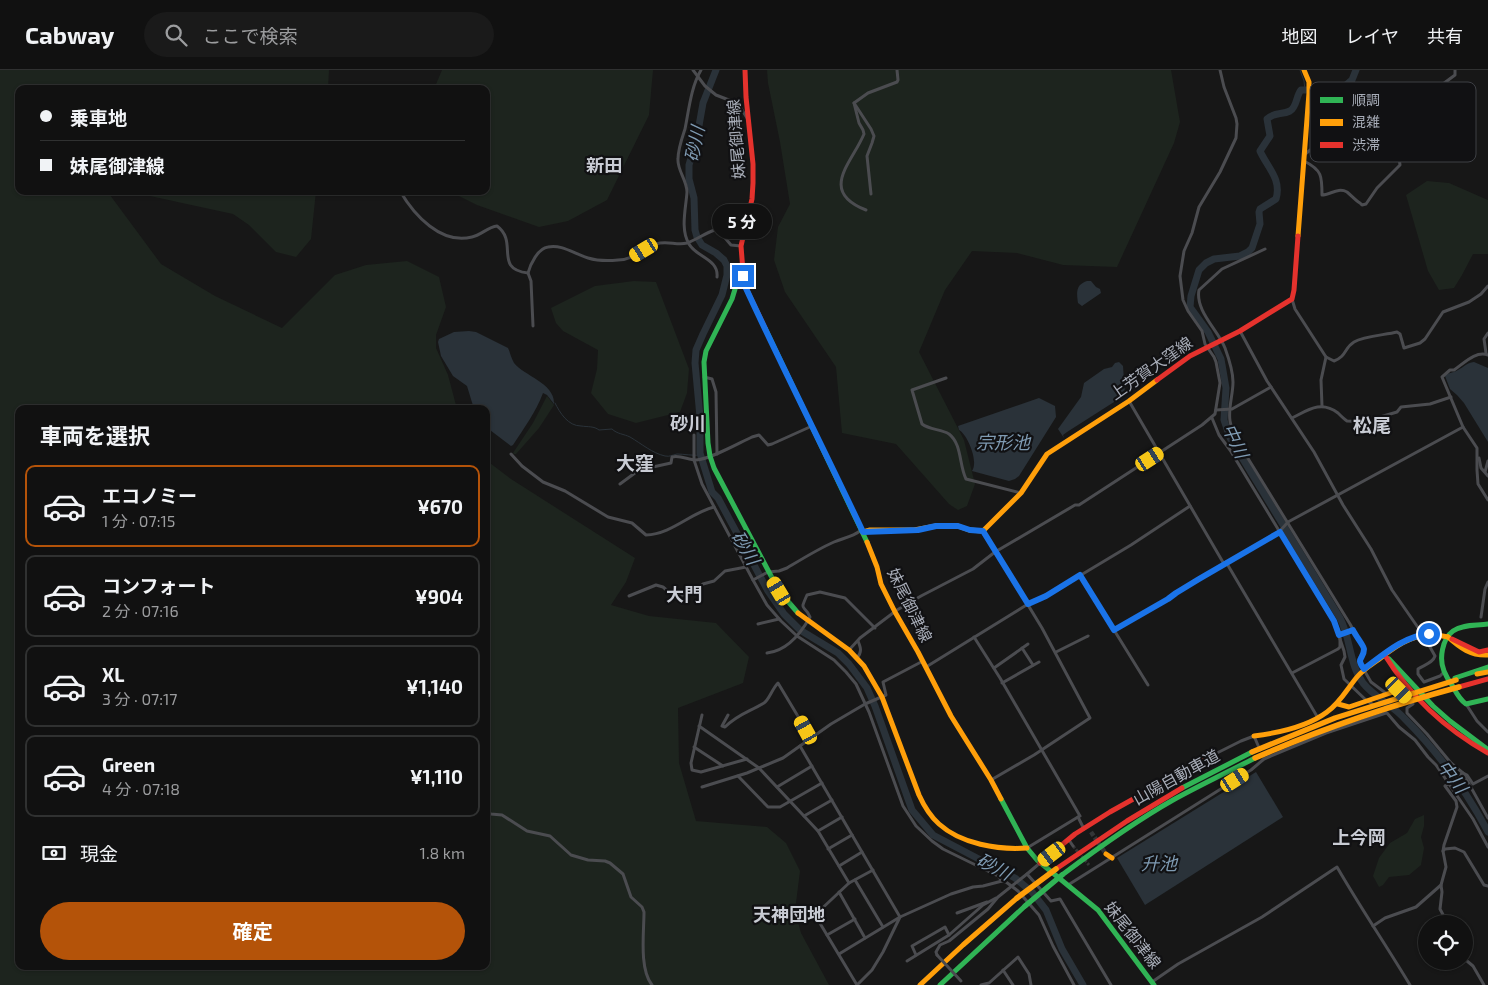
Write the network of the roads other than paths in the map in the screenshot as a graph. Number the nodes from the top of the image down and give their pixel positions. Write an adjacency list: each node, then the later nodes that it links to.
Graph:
1 (693, 70): 8 (street)
2 (701, 70): 8 (street)
3 (746, 70): 11 (main road, 妹尾御津線)
4 (897, 70): 10 (street)
5 (1220, 70): 30 (street)
6 (1304, 70): 13 (main road)
7 (1455, 70): 9 (street)
8 (698, 76): 11 (street); 18 (street)
9 (1446, 82)
10 (854, 103): 15 (street); 17 (street)
11 (748, 119): 19 (main road, 妹尾御津線)
12 (1310, 153): 13 (street)
13 (1304, 158): 14 (street); 25 (main road)
14 (1400, 162)
15 (871, 194)
16 (402, 195): 22 (street)
17 (866, 210)
18 (689, 242): 19 (street); 22 (street); 23 (street)
19 (741, 246): 21 (main road, 妹尾御津線)
20 (1265, 249): 29 (street)
21 (742, 265): 33 (main road); 43 (main road, 妹尾御津線)
22 (528, 273): 26 (street)
23 (718, 277)
24 (1488, 286): 32 (street)
25 (1292, 299): 27 (main road, 上芳賀大窪線); 32 (street)
26 (533, 326)
27 (1240, 331): 29 (main road, 上芳賀大窪線); 35 (street)
28 (1488, 333): 31 (street)
29 (1220, 341): 30 (main road, 上芳賀大窪線); 40 (street)
30 (1208, 346): 37 (main road, 上芳賀大窪線); 39 (street)
31 (1487, 354): 36 (street)
32 (1326, 357): 38 (street)
33 (704, 377): 49 (street); 50 (main road)
34 (946, 378): 56 (street)
35 (1271, 387): 40 (street); 42 (street)
36 (1451, 397): 38 (street); 44 (street)
37 (1129, 401): 47 (street); 56 (main road, 上芳賀大窪線)
38 (1322, 406): 42 (street)
39 (1217, 410): 40 (street); 41 (street)
40 (1229, 410): 61 (street)
41 (1212, 418): 47 (street); 64 (street)
42 (1292, 418): 57 (street)
43 (812, 425): 49 (street); 63 (main road, 妹尾御津線)
44 (1463, 428): 46 (street); 57 (street)
45 (694, 435): 51 (street)
46 (1477, 452): 53 (street); 58 (street)
47 (1159, 453): 59 (street); 65 (street)
48 (511, 454): 60 (street)
49 (717, 454): 50 (street)
50 (709, 457): 51 (street); 68 (main road)
51 (694, 458): 55 (street); 60 (street)
52 (1488, 461): 53 (street)
53 (1485, 472): 54 (street)
54 (1488, 476)
55 (620, 484)
56 (1021, 493): 62 (main road, 上芳賀大窪線)
57 (1338, 495): 61 (street); 81 (street)
58 (1488, 500)
59 (1190, 506): 66 (street); 69 (street)
60 (714, 507): 67 (street)
61 (1288, 522): 64 (street); 83 (street)
62 (983, 531): 63 (main road); 65 (street)
63 (863, 532): 68 (street); 74 (main road, 妹尾御津線)
64 (1280, 532): 66 (street); 85 (street)
65 (996, 552): 73 (street); 74 (street)
66 (1225, 563): 82 (street); 108 (street)
67 (746, 567): 70 (street); 72 (street)
68 (766, 573): 70 (street); 77 (main road)
69 (1080, 575): 73 (street); 82 (street)
70 (753, 580): 76 (street)
71 (1488, 582): 75 (street)
72 (629, 596)
73 (1028, 604): 87 (street); 96 (street)
74 (895, 612): 80 (street); 101 (main road, 妹尾御津線)
75 (1481, 617)
76 (779, 619): 78 (street); 84 (street)
77 (807, 622): 80 (street); 84 (street); 93 (main road)
78 (758, 624)
79 (1488, 624): 88 (main road)
80 (875, 628): 90 (street)
81 (1419, 629)
82 (1114, 630): 113 (street)
83 (1353, 630): 85 (street); 105 (street)
84 (798, 635): 95 (street); 119 (street)
85 (1339, 635): 108 (street); 112 (street)
86 (1088, 636): 96 (street)
87 (974, 637): 101 (street); 104 (street)
88 (1448, 637): 94 (main road); 97 (main road); 98 (main road); 106 (main road)
89 (1426, 640): 106 (street)
90 (858, 641): 93 (street); 99 (street)
91 (1028, 644): 92 (street)
92 (1022, 648): 102 (street); 104 (street)
93 (848, 650): 99 (main road)
94 (1488, 650)
95 (767, 652)
96 (1056, 652): 132 (street)
97 (1384, 654): 105 (main road); 133 (main road)
98 (1488, 655)
99 (857, 658): 116 (main road)
100 (1039, 662): 102 (street)
101 (924, 664): 116 (street); 144 (main road, 妹尾御津線)
102 (1033, 665): 111 (street)
103 (1488, 667): 109 (main road)
104 (994, 668): 111 (street)
105 (1363, 670): 112 (main road); 115 (street)
106 (1444, 672): 121 (main road)
107 (1488, 672): 109 (main road, 山陽自動車道)
108 (1292, 673): 125 (street)
109 (1455, 679): 134 (main road, 山陽自動車道, bridge)
110 (1488, 679): 134 (main road, 山陽自動車道, bridge)
111 (1002, 683): 132 (street)
112 (1351, 684): 118 (street); 120 (main road)
113 (1148, 685)
114 (1399, 690): 115 (main road); 141 (street)
115 (1387, 694): 118 (main road)
116 (880, 698): 119 (street); 160 (main road)
117 (1488, 699): 121 (main road)
118 (1369, 700): 120 (main road); 122 (street)
119 (866, 703): 129 (street); 171 (street)
120 (1338, 704): 125 (main road)
121 (1466, 704): 127 (street)
122 (1387, 713): 136 (street); 146 (street)
123 (702, 715): 126 (street)
124 (728, 715): 129 (street)
125 (1318, 718): 128 (main road)
126 (699, 726): 131 (street); 135 (street)
127 (1488, 732)
128 (1254, 736): 136 (street); 137 (street)
129 (811, 738): 130 (street)
130 (800, 746): 139 (street); 140 (street)
131 (694, 747): 138 (street); 138 (street)
132 (1041, 750): 144 (street); 154 (street)
133 (1488, 752)
134 (1254, 755): 198 (main road, 山陽自動車道, bridge); 199 (main road, 山陽自動車道, bridge)
135 (748, 759): 138 (street); 140 (street)
136 (1264, 759): 167 (street)
137 (1203, 760): 156 (main road)
138 (724, 766)
139 (812, 766): 145 (street); 147 (street)
140 (760, 768): 142 (street); 147 (street)
141 (1462, 774): 143 (street); 146 (street); 155 (street)
142 (738, 776): 148 (street); 150 (street)
143 (1488, 776)
144 (991, 780): 160 (main road, 妹尾御津線)
145 (822, 783): 149 (street); 150 (street)
146 (1449, 783): 159 (street); 162 (street)
147 (778, 786): 150 (street)
148 (702, 787)
149 (832, 800): 152 (street); 153 (street)
150 (791, 802): 152 (street)
151 (490, 814): 196 (street)
152 (804, 816): 157 (street)
153 (842, 817): 157 (street); 158 (street)
154 (1078, 817): 156 (street); 160 (street)
155 (1488, 818)
156 (1088, 829): 164 (main road)
157 (818, 831): 161 (street)
158 (852, 835): 161 (street); 163 (street)
159 (1488, 847)
160 (1027, 848): 164 (main road, 妹尾御津線)
161 (828, 849): 166 (street)
162 (1443, 851): 174 (street); 176 (street)
163 (862, 852): 166 (street); 168 (street)
164 (1040, 863): 169 (street); 173 (main road, 妹尾御津線)
165 (1089, 865): 167 (street)
166 (839, 866): 172 (street)
167 (1092, 869): 173 (street)
168 (873, 870): 170 (street); 182 (street)
169 (1026, 875): 175 (street); 205 (street)
170 (855, 880): 172 (street); 185 (street)
171 (1002, 881): 175 (street); 182 (street)
172 (849, 883): 177 (street)
173 (1066, 885): 195 (main road, 妹尾御津線)
174 (1441, 885): 181 (street); 184 (street)
175 (1012, 886): 178 (street); 204 (street)
176 (1488, 886)
177 (839, 892): 183 (street); 186 (street)
178 (998, 897): 179 (street); 200 (street, bridge)
179 (990, 902): 180 (street); 187 (street)
180 (957, 912)
181 (1443, 915)
182 (900, 917): 185 (street); 197 (street)
183 (855, 919): 186 (street); 188 (street)
184 (1373, 926): 195 (street); 206 (street)
185 (883, 927): 188 (street)
186 (827, 935): 189 (street)
187 (949, 935): 190 (street); 190 (street)
188 (865, 938): 189 (street)
189 (839, 954): 197 (street)
190 (916, 955): 191 (street)
191 (907, 961)
192 (1473, 966): 207 (street)
193 (1003, 970): 194 (street); 202 (street); 203 (street)
194 (990, 984): 201 (street)
195 (1153, 984)
196 (652, 985)
197 (857, 985)
198 (920, 985)
199 (940, 985)
200 (965, 985)
201 (981, 985)
202 (1013, 985)
203 (1032, 985)
204 (1074, 985)
205 (1111, 985)
206 (1410, 985)
207 (1484, 985)

